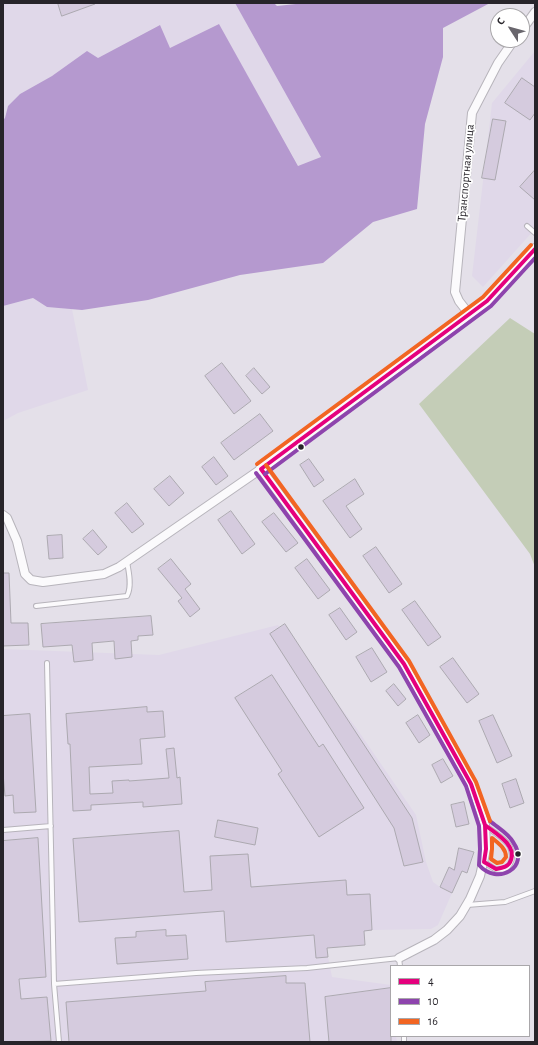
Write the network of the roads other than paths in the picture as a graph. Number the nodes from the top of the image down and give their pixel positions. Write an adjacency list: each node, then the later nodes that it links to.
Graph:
1 (508, 48): 5 (street, Транспортная улица)
2 (527, 226): 3 (lane)
3 (535, 233)
4 (535, 249): 5 (street)
5 (469, 314): 6 (street)
6 (260, 469): 8 (street); 11 (street)
7 (3, 515): 8 (street)
8 (127, 562): 9 (lane)
9 (36, 606)
10 (47, 663): 12 (lane)
11 (485, 825): 14 (street); 14 (lane)
12 (51, 826): 13 (lane); 18 (lane)
13 (3, 830)
14 (484, 862): 16 (street)
15 (535, 891): 16 (lane)
16 (467, 905): 17 (street)
17 (400, 962): 18 (lane)
18 (54, 984): 19 (lane)
19 (59, 1042)

